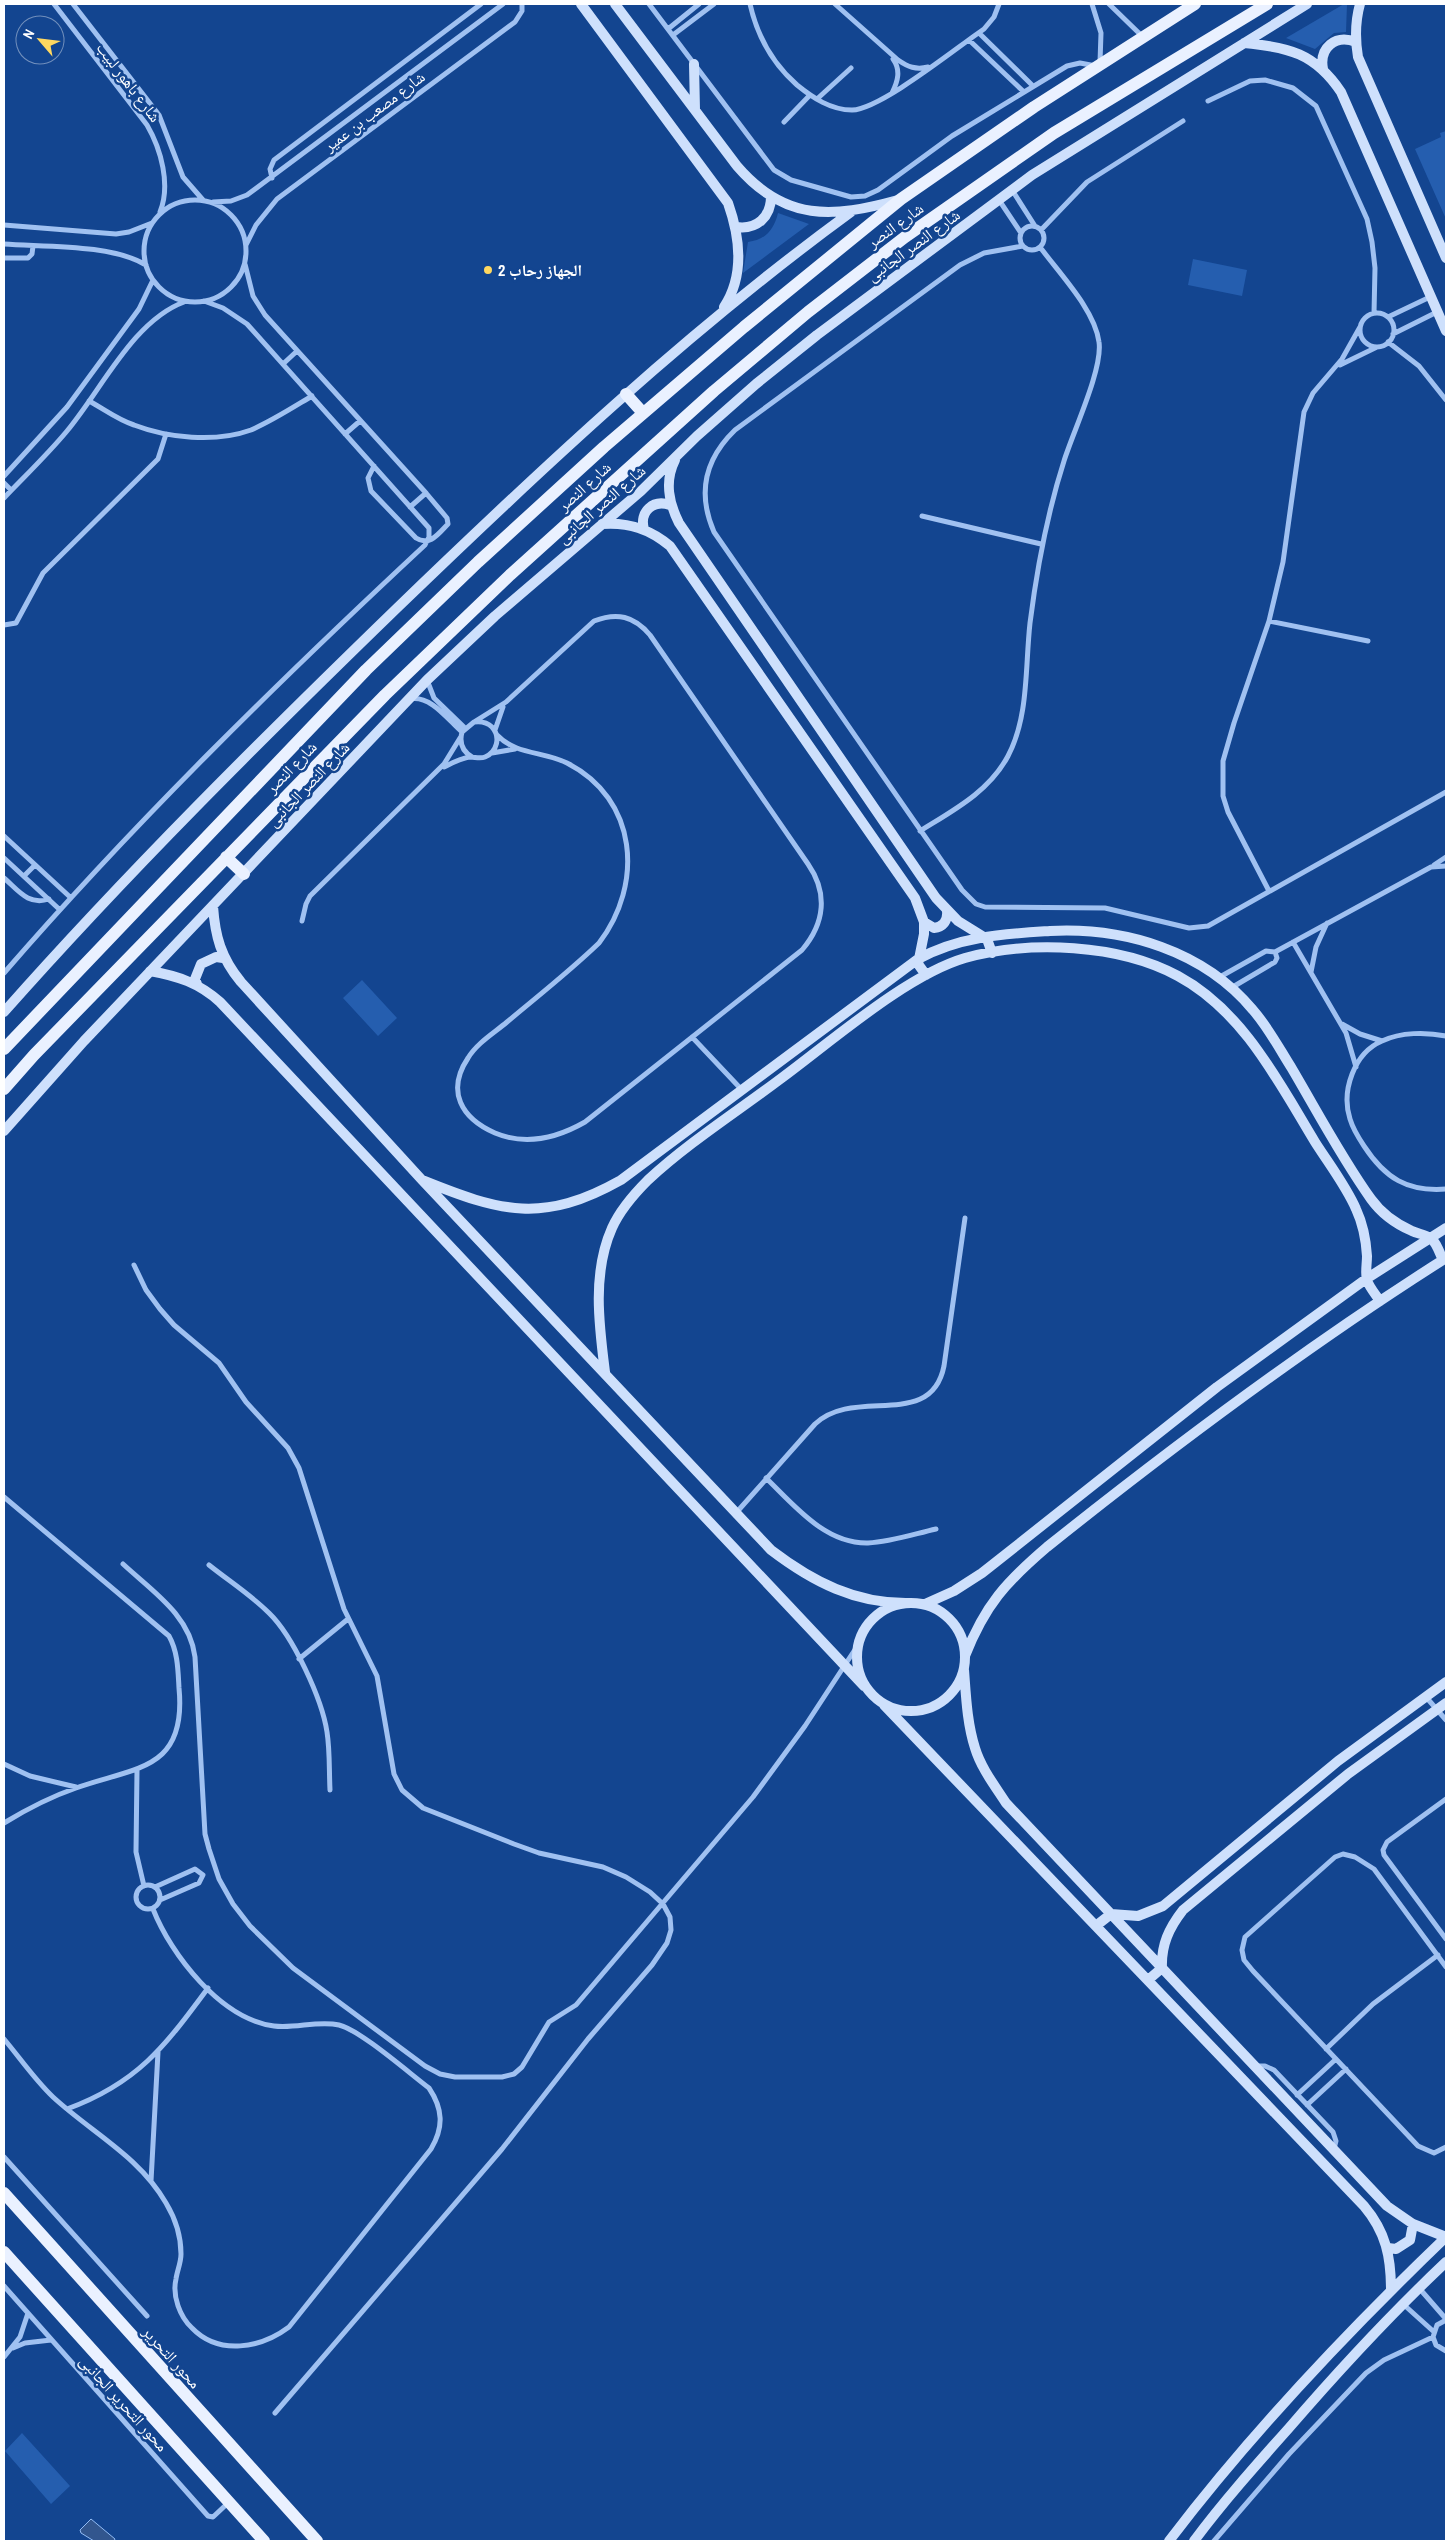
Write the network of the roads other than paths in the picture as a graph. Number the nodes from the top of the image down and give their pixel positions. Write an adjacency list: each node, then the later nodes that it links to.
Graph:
1 (54, 4): 52 (street, شارع باهور لبيب)
2 (73, 4): 48 (street, شارع باهور لبيب)
3 (481, 4): 44 (street)
4 (503, 4): 44 (street, شارع مصعب بن عمير)
5 (522, 4): 60 (street, شارع مصعب بن عمير)
6 (581, 4): 56 (street)
7 (615, 4): 41 (street)
8 (649, 4): 20 (street)
9 (700, 4): 20 (street)
10 (714, 4): 22 (street)
11 (750, 4): 38 (street)
12 (835, 4): 27 (street)
13 (999, 4): 21 (street)
14 (1092, 4): 29 (street)
15 (1109, 4): 23 (street)
16 (1195, 4): 23 (main road, شارع النصر)
17 (1267, 4): 122 (main road, شارع النصر)
18 (1307, 4): 26 (street, شارع النصر الجانبى)
19 (1360, 4): 25 (street)
20 (668, 29): 22 (street)
21 (979, 33): 24 (street); 32 (street)
22 (673, 36): 28 (street)
23 (1143, 38): 29 (main road, شارع النصر)
24 (969, 40): 30 (street); 34 (street)
25 (1356, 42): 33 (street); 65 (street)
26 (1244, 43): 33 (street); 45 (street, شارع النصر الجانبى)
27 (887, 51): 30 (street); 37 (street)
28 (694, 64): 36 (street); 41 (street)
29 (1098, 65): 35 (street); 47 (main road, شارع النصر)
30 (931, 67): 37 (street)
31 (851, 68): 39 (street)
32 (1016, 69): 34 (street); 35 (street)
33 (1323, 69): 69 (street)
34 (1008, 77): 36 (street)
35 (1034, 86): 36 (street)
36 (1024, 92)
37 (892, 93): 39 (street)
38 (810, 95): 39 (street); 43 (street)
39 (817, 99)
40 (1208, 101): 74 (street)
41 (694, 110): 46 (street)
42 (1182, 121): 57 (street)
43 (784, 122)
44 (272, 178): 50 (street, شارع مصعب بن عمير)
45 (1012, 190): 49 (street, شارع النصر الجانبى); 55 (street)
46 (771, 196): 51 (street); 56 (street)
47 (901, 199): 51 (street); 88 (main road, شارع النصر)
48 (204, 200): 50 (street); 52 (street)
49 (999, 200): 58 (street); 92 (street, شارع النصر الجانبى)
50 (213, 202): 60 (street)
51 (851, 212): 73 (street)
52 (160, 213): 53 (street)
53 (152, 223): 54 (street); 67 (street)
54 (4, 225)
55 (1035, 226): 57 (street); 58 (street)
56 (736, 227): 73 (street)
57 (1041, 230): 63 (street)
58 (1021, 234): 62 (street)
59 (4, 244): 61 (street)
60 (246, 245): 66 (street)
61 (33, 246): 64 (street); 67 (street)
62 (1023, 246): 63 (street); 120 (street)
63 (1040, 247): 105 (street)
64 (4, 258)
65 (1446, 258)
66 (245, 264): 71 (street); 81 (street)
67 (146, 265): 68 (street)
68 (153, 280): 70 (street); 94 (street)
69 (1430, 297): 72 (street); 75 (street)
70 (186, 301): 71 (street); 87 (street)
71 (204, 301): 82 (street)
72 (1438, 312): 77 (street); 78 (street)
73 (720, 313): 84 (street)
74 (1374, 313): 75 (street); 76 (street)
75 (1388, 317): 78 (street)
76 (1360, 327): 80 (street); 83 (street)
77 (1446, 331)
78 (1393, 334): 79 (street)
79 (1388, 342): 80 (street); 86 (street)
80 (1379, 346): 83 (street)
81 (297, 351): 82 (street); 89 (street)
82 (283, 364): 85 (street)
83 (1333, 370): 106 (street)
84 (626, 394): 88 (main road); 153 (street)
85 (312, 396): 90 (street); 91 (street)
86 (1446, 400)
87 (90, 402): 90 (street); 96 (street)
88 (643, 413): 158 (main road, شارع النصر)
89 (360, 421): 91 (street); 97 (street)
90 (166, 434): 107 (street)
91 (345, 434): 93 (street)
92 (677, 456): 99 (street); 102 (street, شارع النصر الجانبى)
93 (374, 466): 100 (street); 104 (street)
94 (4, 476)
95 (4, 483): 96 (street)
96 (11, 490): 98 (street)
97 (426, 493): 100 (street); 104 (street)
98 (4, 498)
99 (670, 505): 103 (street); 136 (street)
100 (410, 507): 104 (street)
101 (922, 516): 105 (street)
102 (602, 524): 103 (street); 109 (street, شارع النصر الجانبى)
103 (644, 529): 138 (street)
104 (428, 541): 132 (street)
105 (1041, 544): 120 (street)
106 (1269, 620): 108 (street); 131 (street)
107 (4, 625)
108 (1368, 641)
109 (427, 680): 110 (street, شارع النصر الجانبى); 114 (street)
110 (410, 699): 114 (street); 128 (street, شارع النصر الجانبى)
111 (506, 702): 112 (street); 113 (street); 156 (street)
112 (474, 722): 113 (street); 114 (street)
113 (496, 732): 115 (street); 116 (street)
114 (462, 733): 117 (street); 118 (street)
115 (518, 750): 116 (street); 156 (street)
116 (491, 753): 117 (street)
117 (472, 757): 118 (street)
118 (437, 772): 137 (street)
119 (1446, 792): 131 (street)
120 (920, 831): 131 (street)
121 (4, 836): 125 (street)
122 (226, 857): 128 (main road); 160 (main road, شارع النصر)
123 (4, 858): 129 (street)
124 (1446, 858): 127 (street)
125 (35, 865): 129 (street); 132 (street)
126 (1446, 866): 127 (street)
127 (1431, 867): 139 (street)
128 (244, 874): 134 (street, شارع النصر الجانبى)
129 (24, 876): 133 (street)
130 (4, 878): 133 (street)
131 (1270, 891)
132 (70, 897): 135 (street)
133 (49, 899): 135 (street)
134 (213, 906): 144 (street); 146 (street, شارع النصر الجانبى)
135 (59, 909): 148 (street)
136 (947, 911): 138 (street); 140 (street)
137 (302, 921)
138 (924, 922): 145 (street)
139 (1327, 922): 141 (street); 147 (street)
140 (984, 937): 143 (street); 145 (street); 150 (street)
141 (1293, 942): 142 (street); 147 (street)
142 (1275, 952): 150 (street); 152 (street)
143 (992, 953): 149 (street); 170 (street)
144 (224, 958): 151 (street); 163 (street)
145 (918, 959): 149 (street); 161 (street)
146 (150, 971): 151 (street); 162 (street, شارع النصر الجانبى)
147 (1311, 972): 154 (street)
148 (4, 973)
149 (926, 975): 172 (street)
150 (1218, 978): 152 (street)
151 (197, 984): 185 (street)
152 (1231, 988): 167 (street)
153 (4, 1012)
154 (1340, 1023): 157 (street); 159 (street)
155 (1446, 1036): 157 (street)
156 (692, 1037): 161 (street)
157 (1382, 1041): 159 (street)
158 (4, 1049)
159 (1356, 1067): 164 (street)
160 (4, 1090)
161 (742, 1090): 163 (street)
162 (4, 1131)
163 (422, 1180): 172 (street)
164 (1446, 1189)
165 (965, 1218): 173 (street)
166 (1446, 1228): 167 (street)
167 (1431, 1238): 168 (street); 170 (street)
168 (1445, 1259): 171 (street)
169 (134, 1265): 181 (street)
170 (1366, 1279): 171 (street); 180 (street)
171 (1380, 1301): 183 (street)
172 (605, 1372): 175 (street)
173 (766, 1478): 175 (street); 176 (street)
174 (4, 1497): 195 (street)
175 (736, 1513): 179 (street)
176 (936, 1529)
177 (123, 1564): 203 (street)
178 (209, 1565): 184 (street)
179 (910, 1602): 180 (street); 182 (street)
180 (925, 1604): 183 (street)
181 (348, 1620): 184 (street); 203 (street)
182 (858, 1645): 185 (street); 187 (street)
183 (965, 1656): 186 (street)
184 (300, 1659): 197 (street)
185 (845, 1665): 187 (street); 203 (street)
186 (964, 1670): 191 (street); 205 (street)
187 (864, 1686): 191 (street)
188 (1445, 1686): 189 (street)
189 (1426, 1697): 192 (street); 205 (street)
190 (1446, 1703): 192 (street)
191 (884, 1705): 206 (street)
192 (1436, 1710): 193 (street); 210 (street)
193 (1446, 1720)
194 (4, 1764): 196 (street)
195 (137, 1771): 196 (street); 200 (street)
196 (77, 1787): 199 (street)
197 (330, 1790)
198 (1446, 1799): 207 (street)
199 (4, 1823)
200 (144, 1886): 201 (street); 204 (street)
201 (155, 1887): 202 (street); 202 (street)
202 (160, 1900): 204 (street)
203 (663, 1904): 245 (street)
204 (153, 1909): 212 (street)
205 (1111, 1914): 206 (street); 210 (street)
206 (1097, 1925): 211 (street)
207 (1446, 1939)
208 (1438, 1955): 209 (street); 214 (street); 214 (street)
209 (1446, 1966)
210 (1162, 1968): 211 (street); 217 (street)
211 (1148, 1980): 229 (street)
212 (208, 1988): 215 (street); 225 (street)
213 (4, 2039): 221 (street)
214 (1326, 2049): 216 (street)
215 (158, 2052): 221 (street); 225 (street)
216 (1336, 2059): 218 (street); 219 (street)
217 (1255, 2066): 219 (street); 223 (street)
218 (1346, 2069): 220 (street); 222 (street)
219 (1298, 2095): 220 (street)
220 (1307, 2105): 223 (street)
221 (67, 2109): 225 (street)
222 (1446, 2147)
223 (1334, 2150): 227 (street)
224 (4, 2157): 237 (street)
225 (151, 2182)
226 (4, 2194): 248 (main road, محور التحرير)
227 (1413, 2224): 228 (street); 229 (street)
228 (1446, 2237): 234 (street)
229 (1388, 2248): 234 (street)
230 (4, 2252): 246 (main road)
231 (1446, 2262): 233 (street)
232 (4, 2286): 236 (street, محور التحرير الجانبى)
233 (1419, 2288): 235 (street); 238 (street)
234 (1391, 2290): 249 (street)
235 (1403, 2304): 239 (street); 250 (street)
236 (28, 2314): 241 (street, محور التحرير الجانبى); 242 (street)
237 (147, 2316)
238 (1446, 2320): 239 (street)
239 (1433, 2331): 240 (street)
240 (1433, 2337): 243 (street); 251 (street)
241 (52, 2340): 242 (street); 246 (street, محور التحرير الجانبى)
242 (13, 2348): 244 (street)
243 (1446, 2351)
244 (4, 2357)
245 (275, 2413)
246 (228, 2502): 247 (main road)
247 (264, 2541)
248 (317, 2541)
249 (1169, 2541)
250 (1194, 2541)
251 (1214, 2541)

